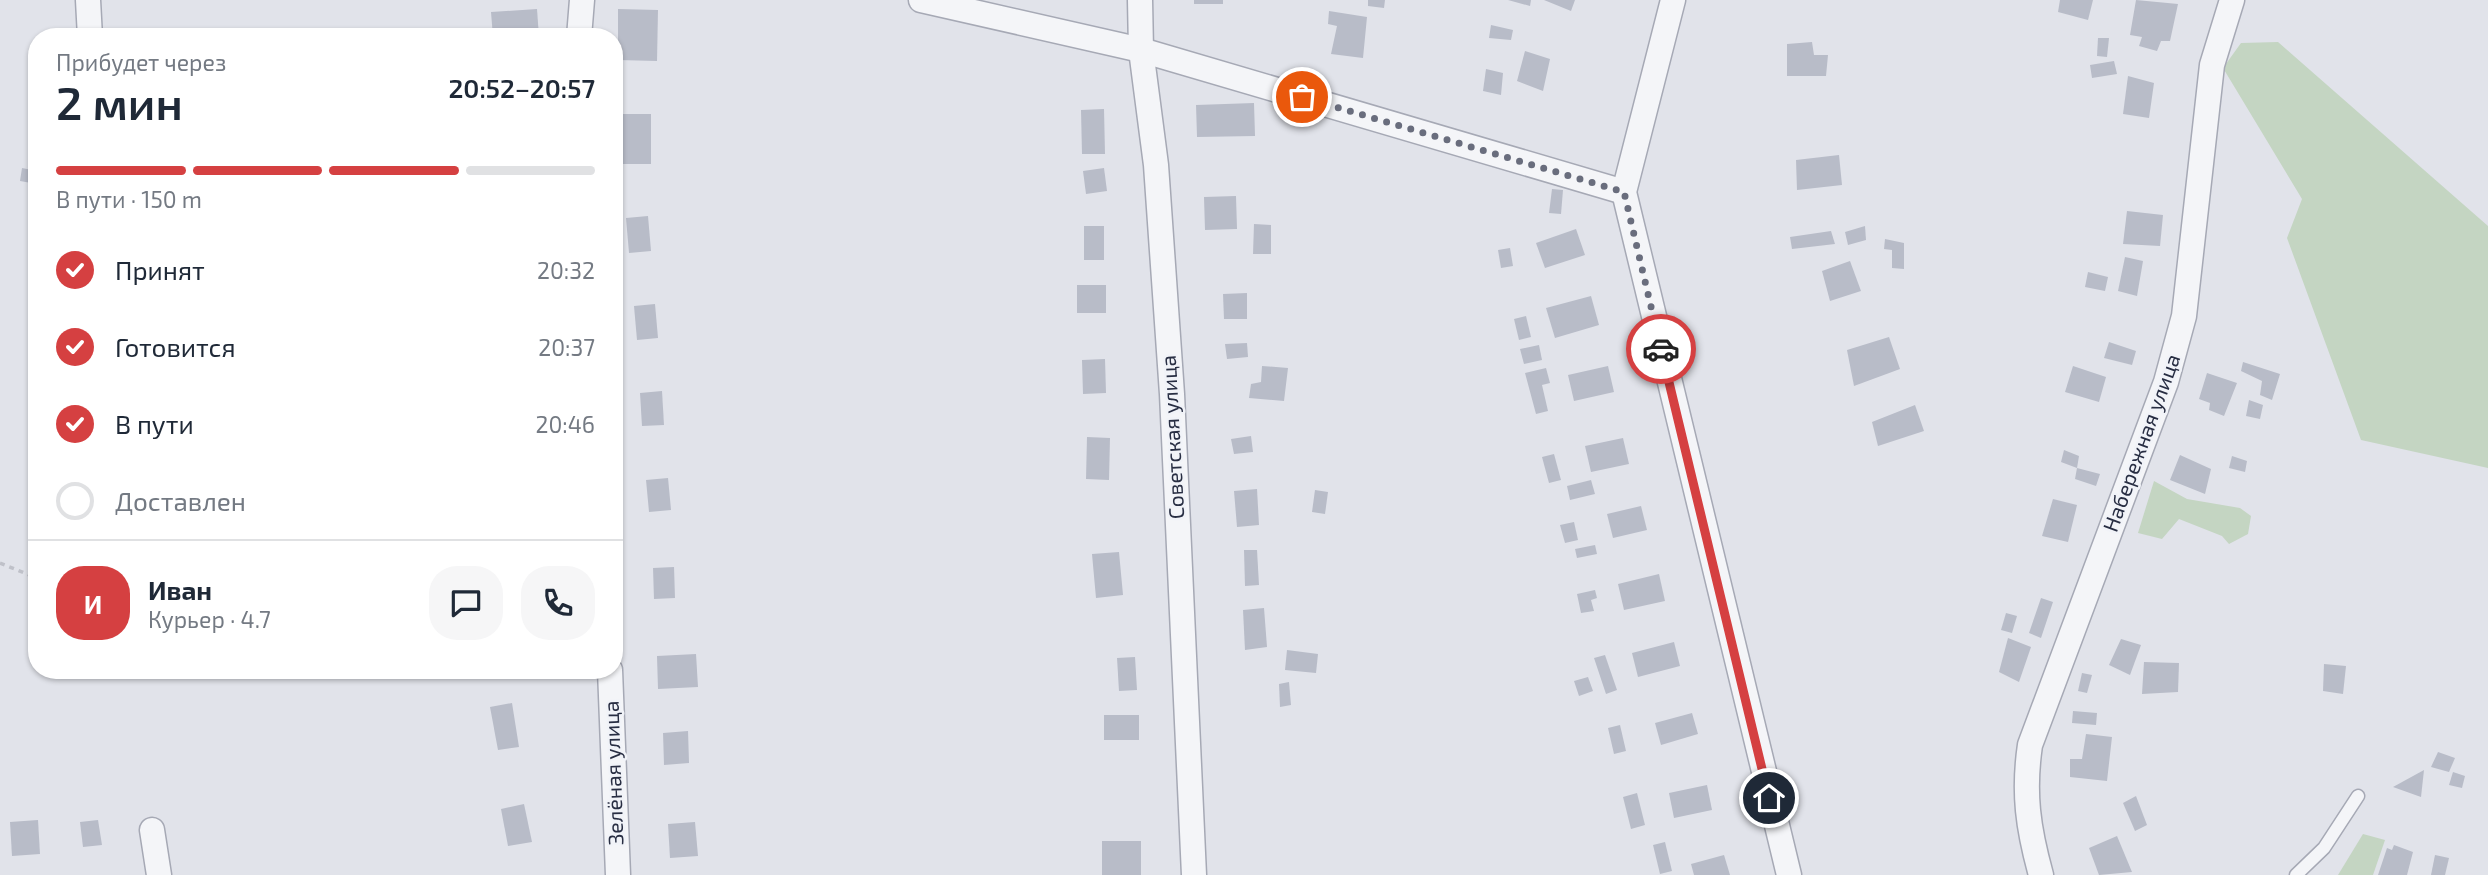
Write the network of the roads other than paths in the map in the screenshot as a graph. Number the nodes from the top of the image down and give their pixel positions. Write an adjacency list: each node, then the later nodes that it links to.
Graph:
1 (88, 0): 7 (street)
2 (582, 0): 8 (street)
3 (921, 0): 9 (street)
4 (1140, 0): 9 (street, Советская улица)
5 (1673, 0): 10 (street)
6 (2231, 0): 18 (street, Набережная улица)
7 (90, 28)
8 (580, 28)
9 (1141, 50): 10 (street); 16 (street, Советская улица)
10 (1624, 192): 17 (street)
11 (610, 679): 15 (street, Зелёная улица)
12 (2358, 796): 19 (lane)
13 (152, 830): 14 (street)
14 (159, 875)
15 (618, 875)
16 (1194, 875)
17 (1788, 875)
18 (2041, 875)
19 (2296, 875)

